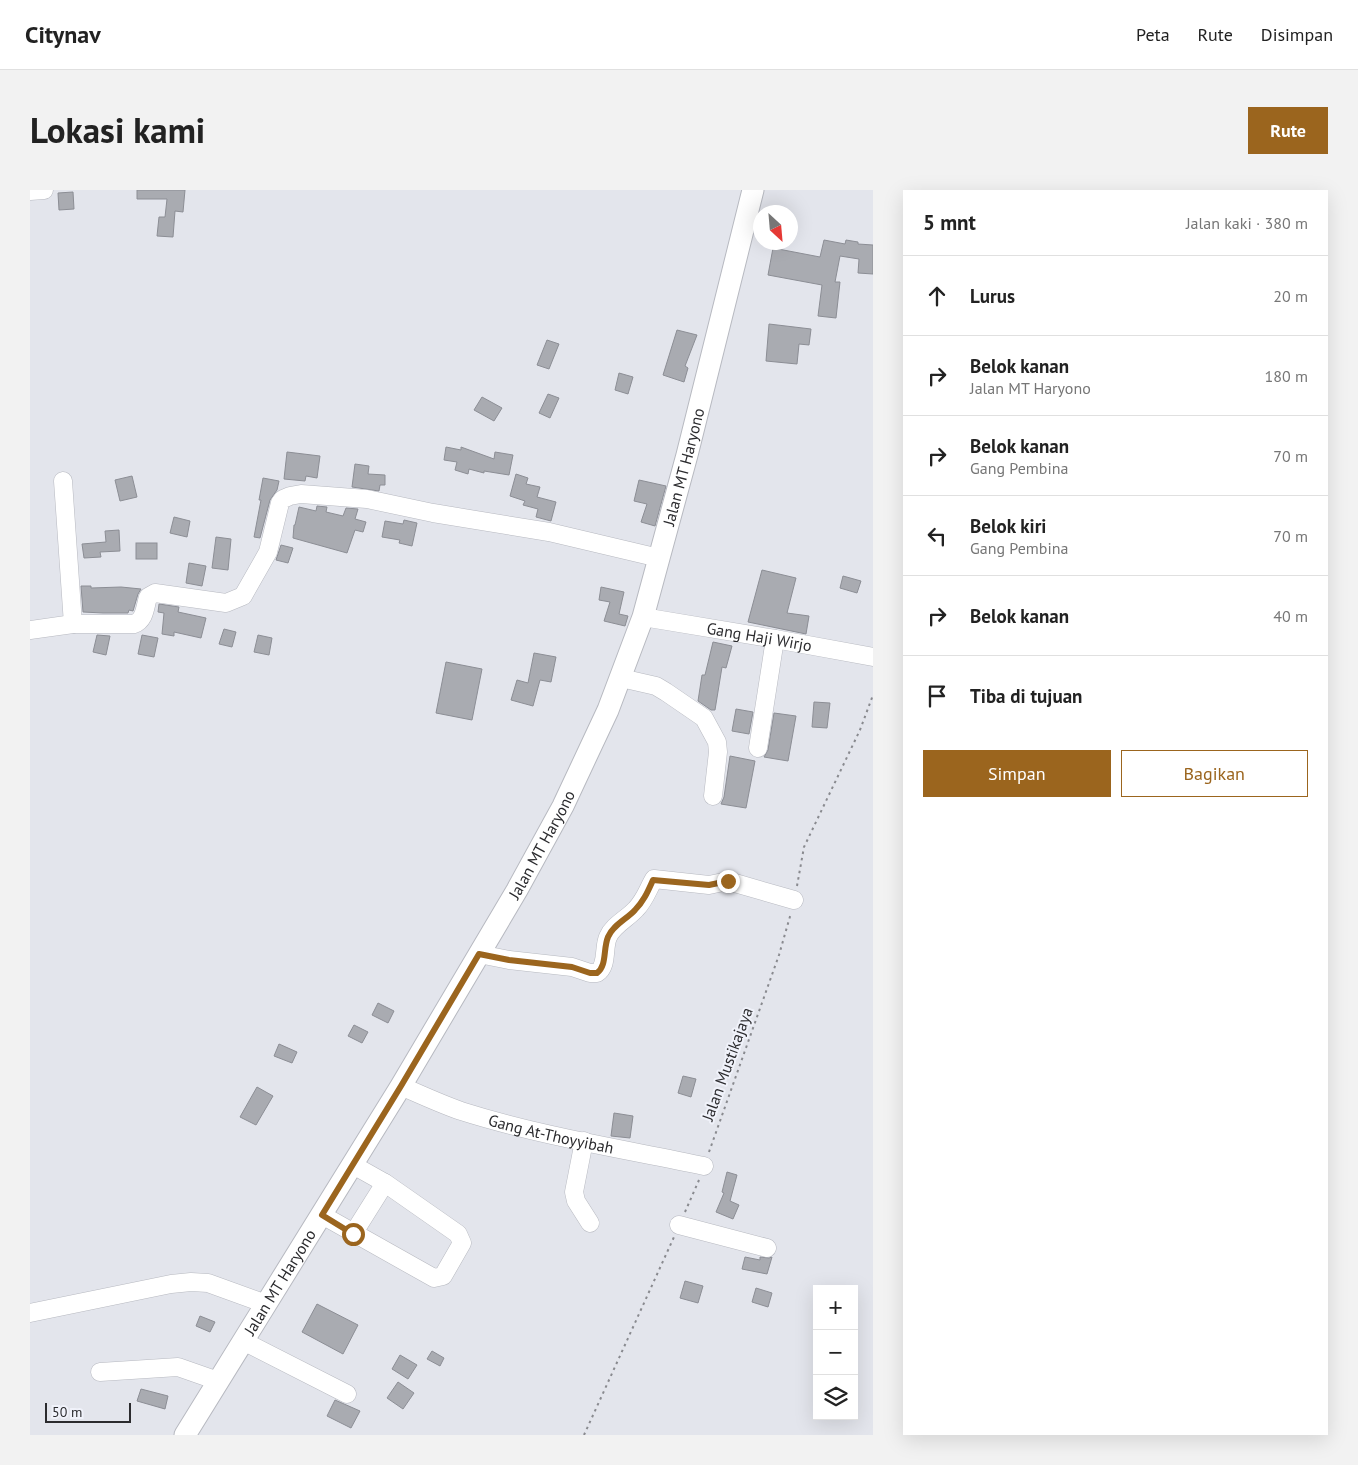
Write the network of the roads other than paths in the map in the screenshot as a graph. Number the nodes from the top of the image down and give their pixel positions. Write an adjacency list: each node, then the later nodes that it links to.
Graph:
1 (44, 190): 3 (street)
2 (753, 190): 5 (main road, Jalan MT Haryono)
3 (30, 192)
4 (63, 481): 7 (street)
5 (659, 558): 6 (main road, Jalan MT Haryono); 7 (street)
6 (644, 617): 9 (street, Gang Haji Wirjo); 11 (main road, Jalan MT Haryono)
7 (73, 624): 8 (street)
8 (30, 630)
9 (776, 639): 10 (street, Gang Haji Wirjo); 12 (street)
10 (873, 657)
11 (621, 678): 13 (street); 15 (main road, Jalan MT Haryono)
12 (758, 748)
13 (713, 796)
14 (794, 900): 15 (street)
15 (479, 954): 16 (main road, Jalan MT Haryono)
16 (401, 1086): 17 (street, Gang At-Thoyyibah); 18 (main road, Jalan MT Haryono)
17 (584, 1141): 19 (street, Gang At-Thoyyibah); 22 (street)
18 (353, 1165): 20 (street); 21 (main road, Jalan MT Haryono)
19 (704, 1166)
20 (385, 1183): 24 (street); 24 (street)
21 (322, 1215): 24 (street); 26 (main road, Jalan MT Haryono)
22 (590, 1224)
23 (679, 1225): 25 (street)
24 (353, 1234)
25 (767, 1248)
26 (266, 1304): 27 (street); 28 (main road, Jalan MT Haryono)
27 (30, 1313)
28 (243, 1340): 30 (main road, Jalan MT Haryono); 31 (street)
29 (100, 1372): 30 (street)
30 (218, 1381): 32 (main road, Jalan MT Haryono)
31 (346, 1394)
32 (185, 1435)

